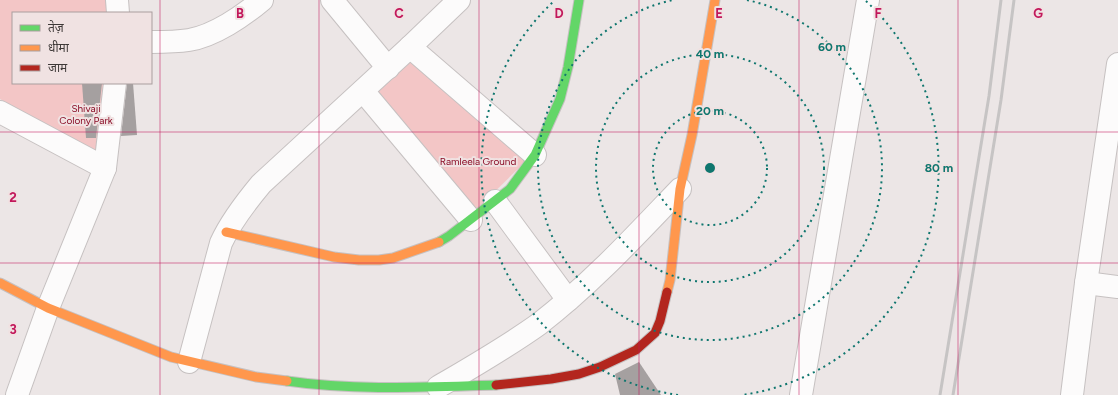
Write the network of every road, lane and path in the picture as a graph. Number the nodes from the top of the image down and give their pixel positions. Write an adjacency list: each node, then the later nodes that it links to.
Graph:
1 (117, 0): 8 (street)
2 (262, 0): 9 (street)
3 (332, 0): 12 (street)
4 (459, 0): 10 (street)
5 (579, 0): 16 (street)
6 (715, 0): 19 (street)
7 (868, 0): 31 (street)
8 (118, 12)
9 (152, 42)
10 (410, 47): 12 (street); 16 (street)
11 (1118, 64): 17 (street)
12 (388, 68): 14 (street)
13 (115, 84): 18 (street)
14 (363, 91): 21 (street); 22 (street)
15 (0, 112): 18 (street)
16 (534, 155): 20 (street)
17 (1111, 159): 24 (street)
18 (105, 168): 27 (street)
19 (680, 189): 26 (street); 29 (street)
20 (495, 201): 21 (street); 26 (street)
21 (471, 220): 22 (street)
22 (226, 232): 28 (street)
23 (0, 283): 27 (street)
24 (1086, 283): 25 (street); 32 (street)
25 (1118, 287)
26 (568, 300): 29 (street)
27 (48, 308): 28 (street); 30 (street)
28 (189, 362): 29 (street)
29 (438, 387)
30 (17, 395)
31 (801, 395)
32 (1072, 395)

